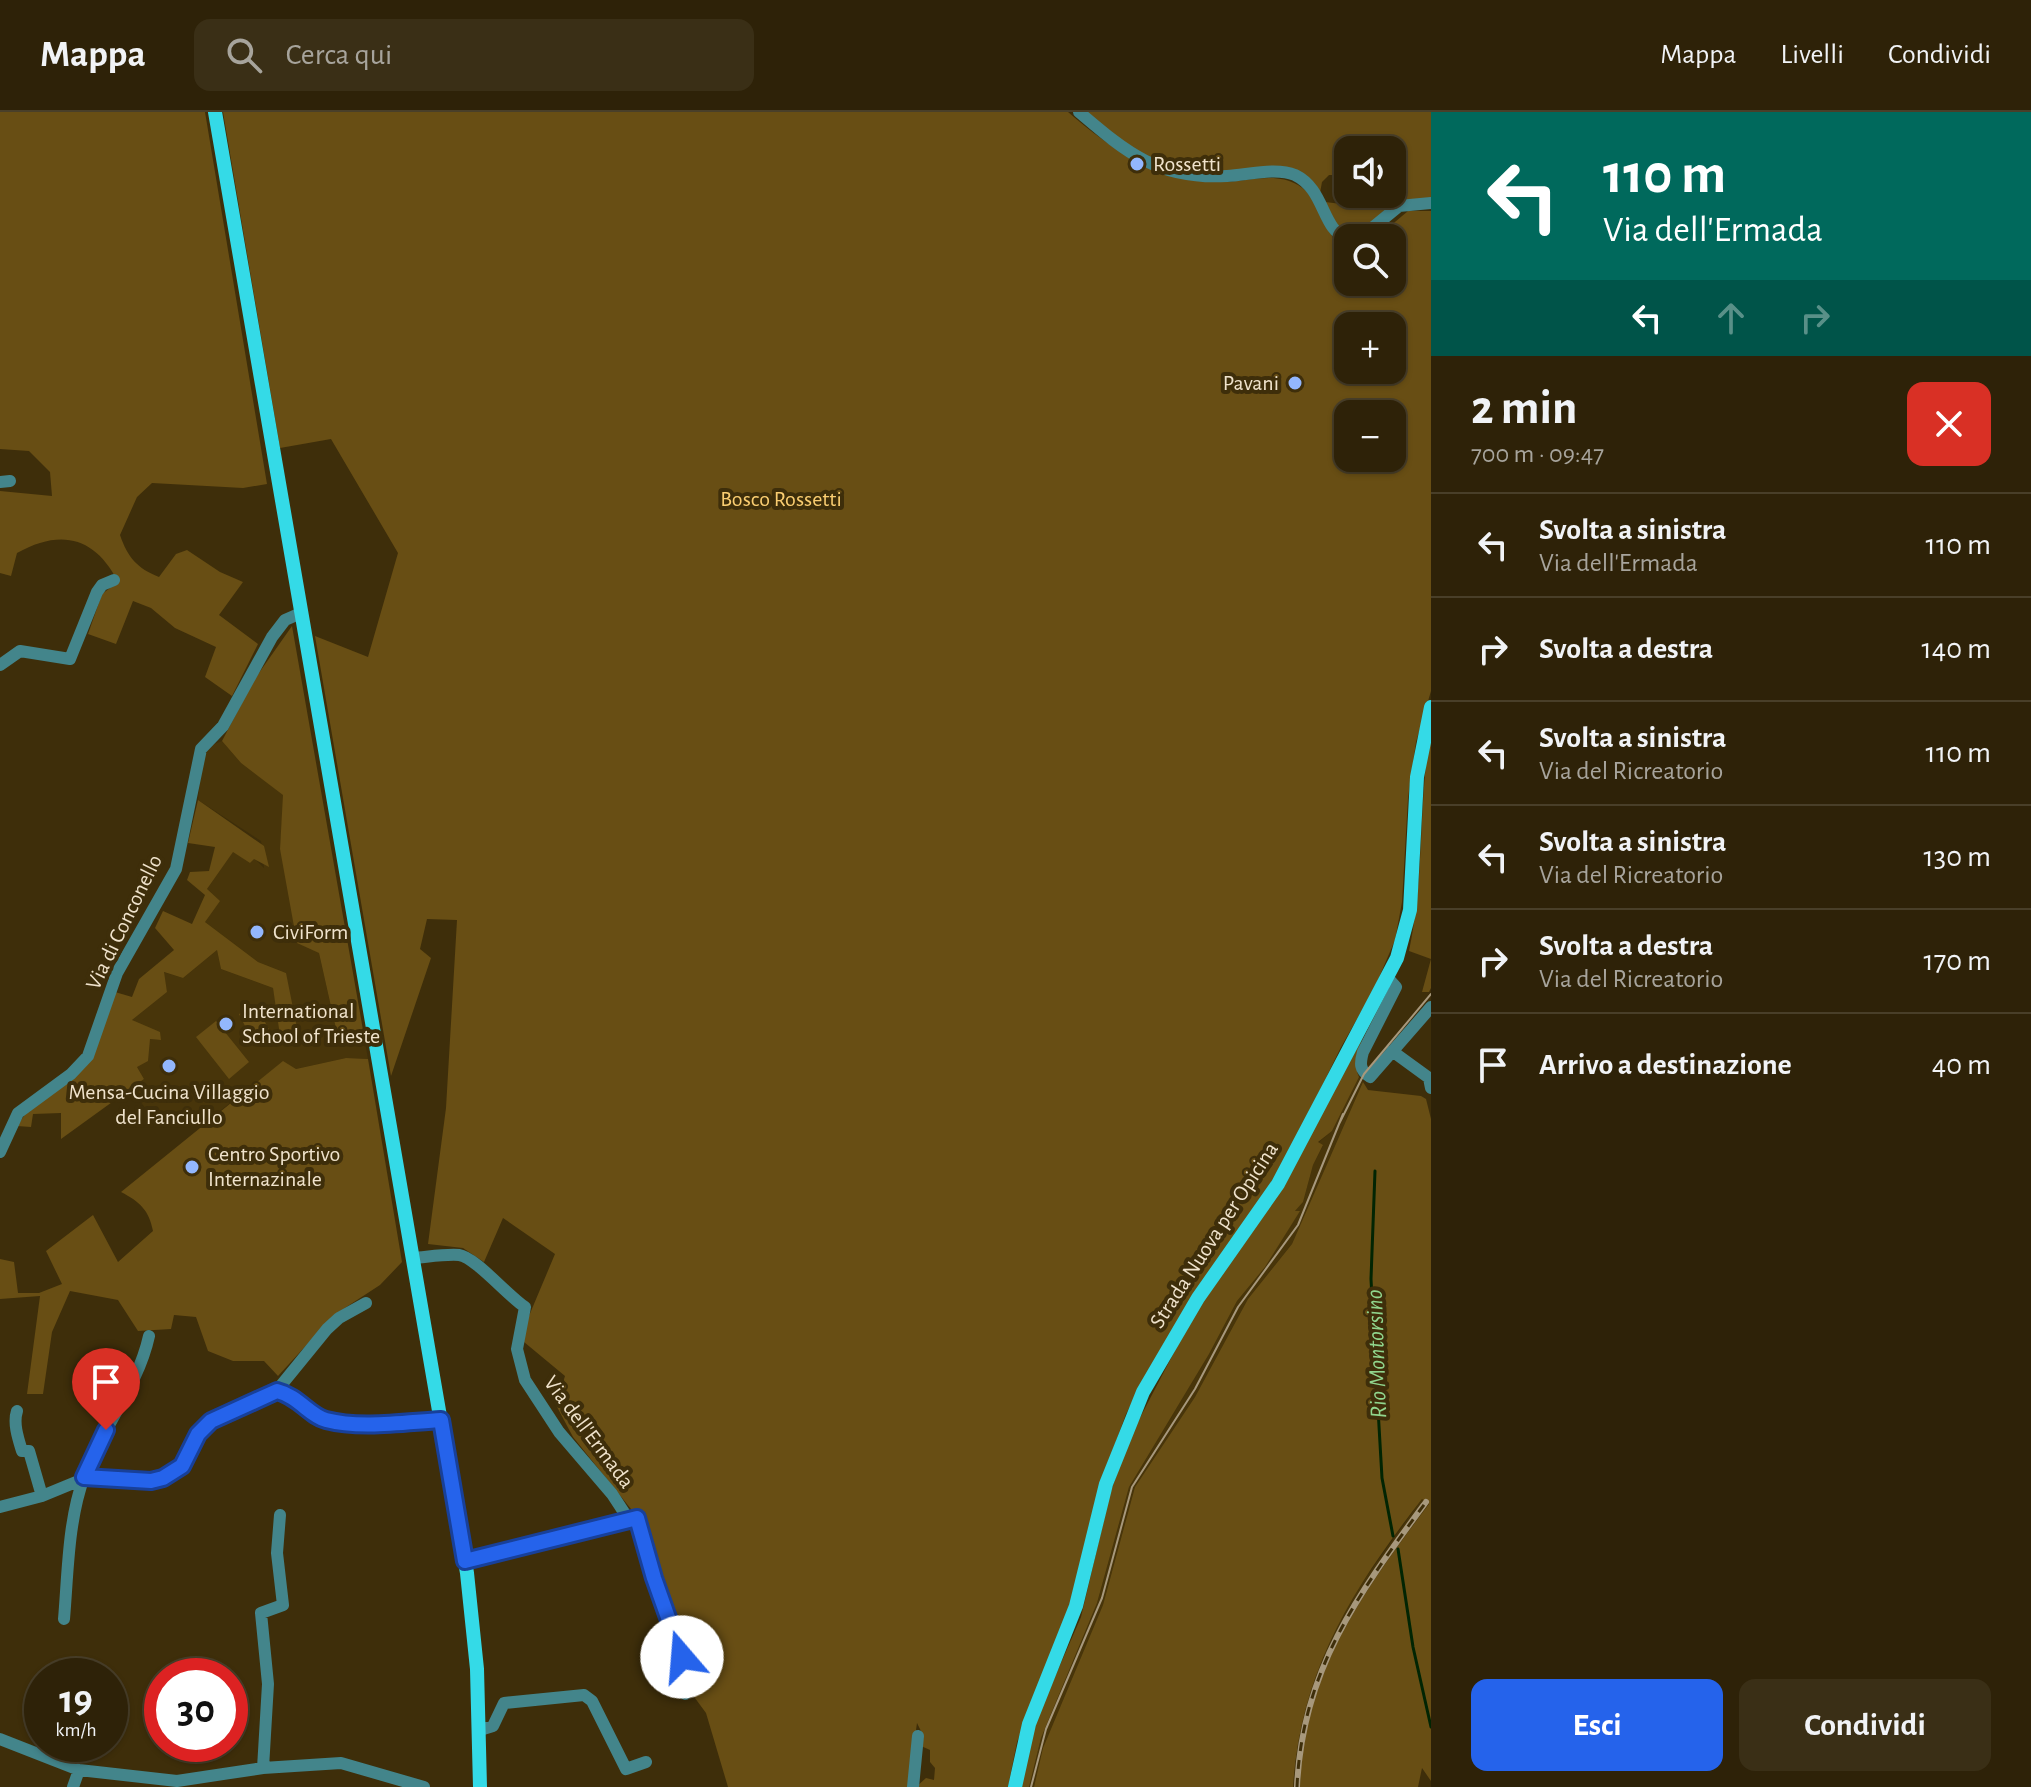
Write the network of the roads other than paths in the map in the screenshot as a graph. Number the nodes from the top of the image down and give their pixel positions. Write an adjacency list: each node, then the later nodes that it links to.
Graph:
1 (215, 112): 7 (main road)
2 (1079, 112): 5 (street)
3 (1431, 203): 4 (street)
4 (1377, 224)
5 (1334, 230)
6 (114, 580): 8 (street)
7 (301, 613): 14 (street, Via di Conconello); 15 (main road)
8 (0, 665)
9 (1431, 707): 10 (main road, Strada Nuova per Opicina)
10 (1387, 977): 12 (street); 40 (main road, Strada Nuova per Opicina)
11 (1431, 1007): 12 (street)
12 (1392, 1051): 13 (street)
13 (1431, 1088)
14 (0, 1152)
15 (413, 1258): 20 (main road); 25 (street, Via dell'Ermada)
16 (366, 1303): 18 (street)
17 (149, 1336): 21 (street)
18 (277, 1391): 20 (street); 21 (street)
19 (17, 1411): 22 (street)
20 (441, 1420): 26 (main road)
21 (84, 1477): 22 (street); 27 (street)
22 (42, 1496): 23 (street)
23 (0, 1507)
24 (280, 1515): 33 (street)
25 (629, 1520): 26 (street, Via dell'Ermada); 28 (street, Via dell'Ermada)
26 (465, 1561): 29 (main road)
27 (64, 1619)
28 (685, 1694)
29 (480, 1730): 32 (street); 38 (main road)
30 (918, 1736): 39 (street)
31 (0, 1739): 34 (street)
32 (646, 1762)
33 (263, 1768): 34 (street); 35 (street)
34 (79, 1770): 36 (street)
35 (395, 1784): 37 (street)
36 (73, 1787)
37 (424, 1787)
38 (480, 1787)
39 (913, 1787)
40 (1015, 1787)

